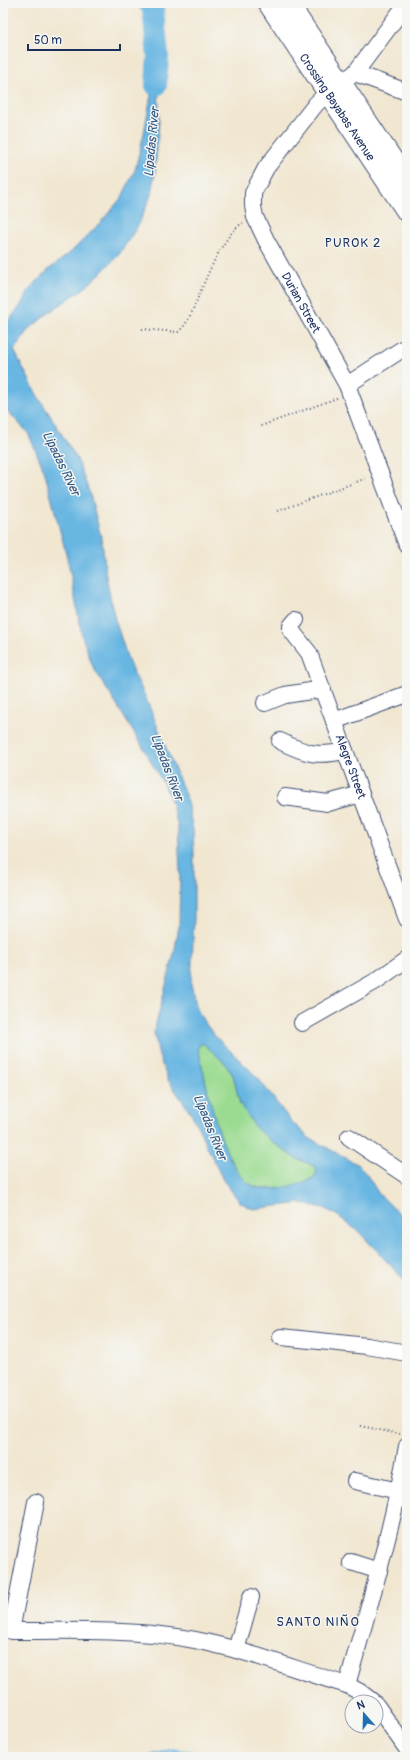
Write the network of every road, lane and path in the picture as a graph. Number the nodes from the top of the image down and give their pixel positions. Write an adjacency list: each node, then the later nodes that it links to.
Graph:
1 (268, 3): 4 (main road, Crossing Bayabas Avenue)
2 (407, 3): 4 (street, Durian Street)
3 (295, 7): 4 (main road, Crossing Bayabas Avenue)
4 (341, 83): 5 (street); 6 (main road, Crossing Bayabas Avenue); 7 (main road, Crossing Bayabas Avenue); 8 (street, Durian Street)
5 (407, 92)
6 (407, 181)
7 (407, 212)
8 (255, 217): 9 (path); 11 (street, Durian Street)
9 (142, 330)
10 (407, 346): 11 (street)
11 (348, 390): 12 (path); 13 (street, Durian Street)
12 (261, 426)
13 (381, 474): 14 (path); 15 (street, Durian Street)
14 (278, 511)
15 (407, 545)
16 (296, 620): 17 (street, Alegre Street)
17 (323, 689): 19 (street); 20 (street, Alegre Street)
18 (407, 694): 20 (street)
19 (265, 703)
20 (334, 721): 22 (street, Alegre Street)
21 (280, 741): 22 (street)
22 (345, 751): 23 (street, Alegre Street)
23 (362, 794): 24 (street); 25 (street, Alegre Street)
24 (285, 797)
25 (407, 919)
26 (407, 959): 27 (street)
27 (302, 1023)
28 (349, 1137): 29 (street)
29 (407, 1176)
30 (281, 1337): 31 (street)
31 (407, 1353)
32 (360, 1426): 33 (path)
33 (407, 1435)
34 (407, 1446): 36 (street)
35 (355, 1481): 36 (street)
36 (403, 1492): 39 (street)
37 (36, 1502): 41 (street)
38 (351, 1562): 39 (street)
39 (379, 1571): 42 (street)
40 (251, 1597): 41 (street)
41 (236, 1650): 42 (street)
42 (347, 1685): 43 (street)
43 (363, 1694)
44 (384, 1716): 45 (street)
45 (407, 1749)

